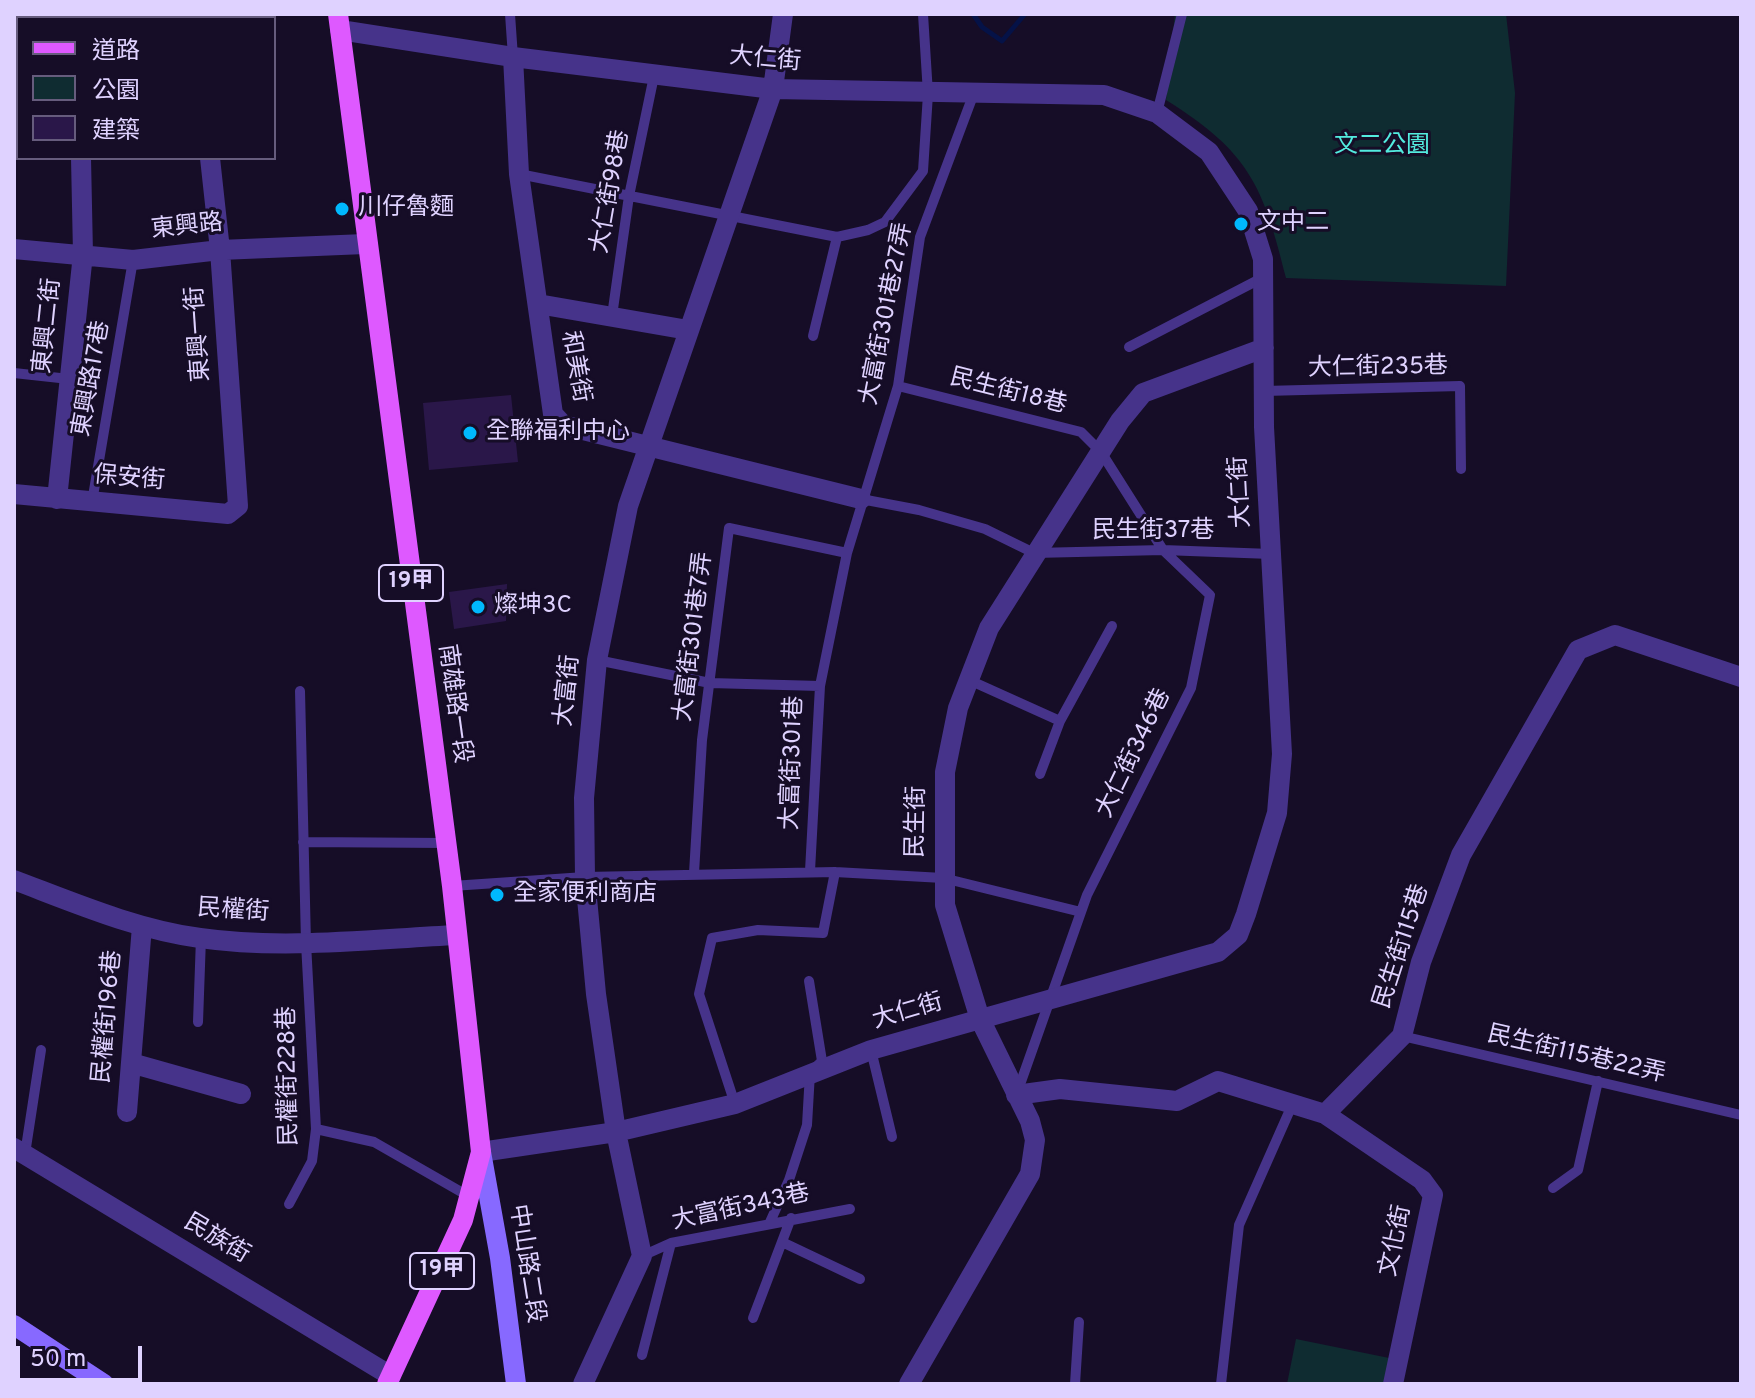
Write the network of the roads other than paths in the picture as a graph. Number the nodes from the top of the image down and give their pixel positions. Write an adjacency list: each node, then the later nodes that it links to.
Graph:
1 (510, 14): 6 (lane)
2 (783, 14): 8 (street, 大富街)
3 (923, 14): 10 (lane)
4 (1182, 14): 11 (lane)
5 (339, 22): 6 (street, 大仁街); 18 (main road, 南雄路一段 / 19甲)
6 (513, 57): 7 (street, 大仁街); 14 (street, 和美街)
7 (654, 76): 8 (street, 大仁街); 15 (lane, 大仁街98巷)
8 (773, 89): 10 (street, 大仁街); 16 (street, 大富街)
9 (974, 93): 10 (street, 大仁街); 11 (street, 大仁街); 32 (lane, 大富街301巷27弄)
10 (928, 94): 17 (lane)
11 (1157, 113): 23 (street, 大仁街)
12 (81, 160): 21 (street, 東興二街)
13 (210, 160): 20 (street, 東興一街)
14 (519, 174): 15 (lane); 24 (street, 和美街)
15 (629, 196): 16 (lane); 25 (lane, 大仁街98巷)
16 (732, 216): 17 (lane); 26 (street, 大富街)
17 (837, 237): 27 (lane)
18 (365, 244): 20 (street, 東興路); 56 (main road, 南雄路一段 / 19甲)
19 (14, 249): 21 (street, 東興路)
20 (220, 250): 22 (street, 東興路); 41 (street, 東興一街)
21 (83, 254): 22 (street, 東興路); 31 (street, 東興二街)
22 (133, 260): 40 (lane, 東興路17巷)
23 (1264, 277): 28 (lane); 29 (street, 大仁街)
24 (538, 304): 25 (street); 34 (street, 和美街)
25 (612, 316): 26 (street)
26 (688, 330): 34 (street, 大富街)
27 (813, 336)
28 (1129, 347)
29 (1264, 348): 33 (street, 大仁街); 35 (street, 民生街)
30 (14, 373): 31 (lane)
31 (69, 379): 38 (street, 東興二街)
32 (898, 386): 35 (lane, 民生街18巷); 39 (lane, 大富街301巷27弄)
33 (1264, 391): 36 (lane, 大仁街235巷); 45 (street, 大仁街)
34 (647, 445): 39 (street, 和美街); 47 (street, 大富街)
35 (1101, 452): 42 (lane, 大仁街346巷); 44 (street, 民生街)
36 (1461, 469)
37 (14, 494): 38 (street, 保安街)
38 (57, 499): 40 (street, 保安街)
39 (861, 499): 43 (lane, 大富街301巷27弄); 44 (lane)
40 (91, 504): 41 (street, 保安街)
41 (238, 506)
42 (1163, 550): 44 (lane, 民生街37巷); 45 (lane, 民生街37巷); 64 (lane, 大仁街346巷)
43 (847, 553): 50 (lane, 大富街301巷7弄); 51 (lane, 大富街301巷27弄)
44 (1034, 553): 49 (street, 民生街)
45 (1271, 554): 70 (street, 大仁街)
46 (1112, 626): 53 (lane)
47 (597, 660): 50 (lane, 大富街301巷); 60 (street, 大富街)
48 (1741, 677): 73 (street, 民生街115巷)
49 (969, 680): 53 (lane); 61 (street, 民生街)
50 (710, 683): 51 (lane, 大富街301巷); 59 (lane, 大富街301巷7弄)
51 (820, 686): 57 (lane, 大富街301巷)
52 (300, 691): 55 (lane, 民權街228巷)
53 (1060, 721): 54 (lane)
54 (1040, 774)
55 (303, 842): 56 (lane); 68 (lane, 民權街228巷)
56 (446, 843): 63 (main road, 南雄路一段 / 19甲)
57 (810, 871): 58 (lane); 59 (lane)
58 (835, 872): 61 (lane); 82 (lane)
59 (694, 873): 60 (lane)
60 (585, 877): 63 (lane); 87 (street, 大富街)
61 (943, 878): 64 (lane); 71 (street, 民生街)
62 (14, 880): 65 (street, 民權街)
63 (452, 886): 66 (main road, 南雄路一段 / 19甲)
64 (1081, 912): 70 (lane, 大仁街346巷)
65 (142, 926): 67 (street, 民權街); 76 (street, 民權街196巷)
66 (457, 935): 68 (street, 民權街); 90 (main road, 南雄路一段 / 19甲)
67 (201, 938): 68 (street, 民權街); 72 (lane)
68 (306, 943): 86 (lane, 民權街228巷)
69 (809, 981): 77 (lane)
70 (1047, 1000): 71 (street, 大仁街); 80 (lane, 大仁街346巷)
71 (980, 1019): 75 (street, 大仁街); 80 (street, 民生街)
72 (198, 1022)
73 (1402, 1036): 78 (lane, 民生街115巷22弄); 84 (street, 民生街115巷)
74 (41, 1050): 89 (lane)
75 (871, 1050): 77 (street, 大仁街); 88 (lane)
76 (131, 1063): 79 (street); 83 (street, 民權街196巷)
77 (810, 1073): 82 (street, 大仁街); 96 (lane)
78 (1598, 1081): 85 (lane, 民生街115巷22弄); 91 (lane)
79 (241, 1094)
80 (1016, 1095): 81 (street); 109 (street, 民生街)
81 (1294, 1102): 84 (street); 111 (lane)
82 (735, 1104): 87 (street, 大仁街)
83 (127, 1112)
84 (1325, 1114): 112 (street, 文化街)
85 (1741, 1115)
86 (316, 1129): 92 (lane); 93 (lane, 民權街228巷)
87 (616, 1132): 90 (street, 大仁街); 99 (street, 大富街)
88 (892, 1137)
89 (19, 1151): 105 (street, 民族街)
90 (481, 1152): 92 (main road, 南雄路一段 / 19甲); 107 (street, 中山路二段)
91 (1553, 1188)
92 (470, 1197): 105 (main road, 南雄路一段 / 19甲)
93 (289, 1204)
94 (850, 1209): 95 (lane, 大富街343巷)
95 (791, 1218): 96 (lane, 大富街343巷); 97 (lane)
96 (770, 1222): 98 (lane, 大富街343巷)
97 (782, 1242): 100 (lane); 101 (lane)
98 (671, 1243): 99 (lane, 大富街343巷); 104 (lane)
99 (642, 1256): 108 (street)
100 (860, 1279)
101 (753, 1318)
102 (1079, 1322): 110 (lane)
103 (14, 1325): 106 (street)
104 (642, 1355)
105 (394, 1381)
106 (104, 1384)
107 (516, 1384)
108 (583, 1384)
109 (909, 1384)
110 (1075, 1384)
111 (1221, 1384)
112 (1393, 1384)

